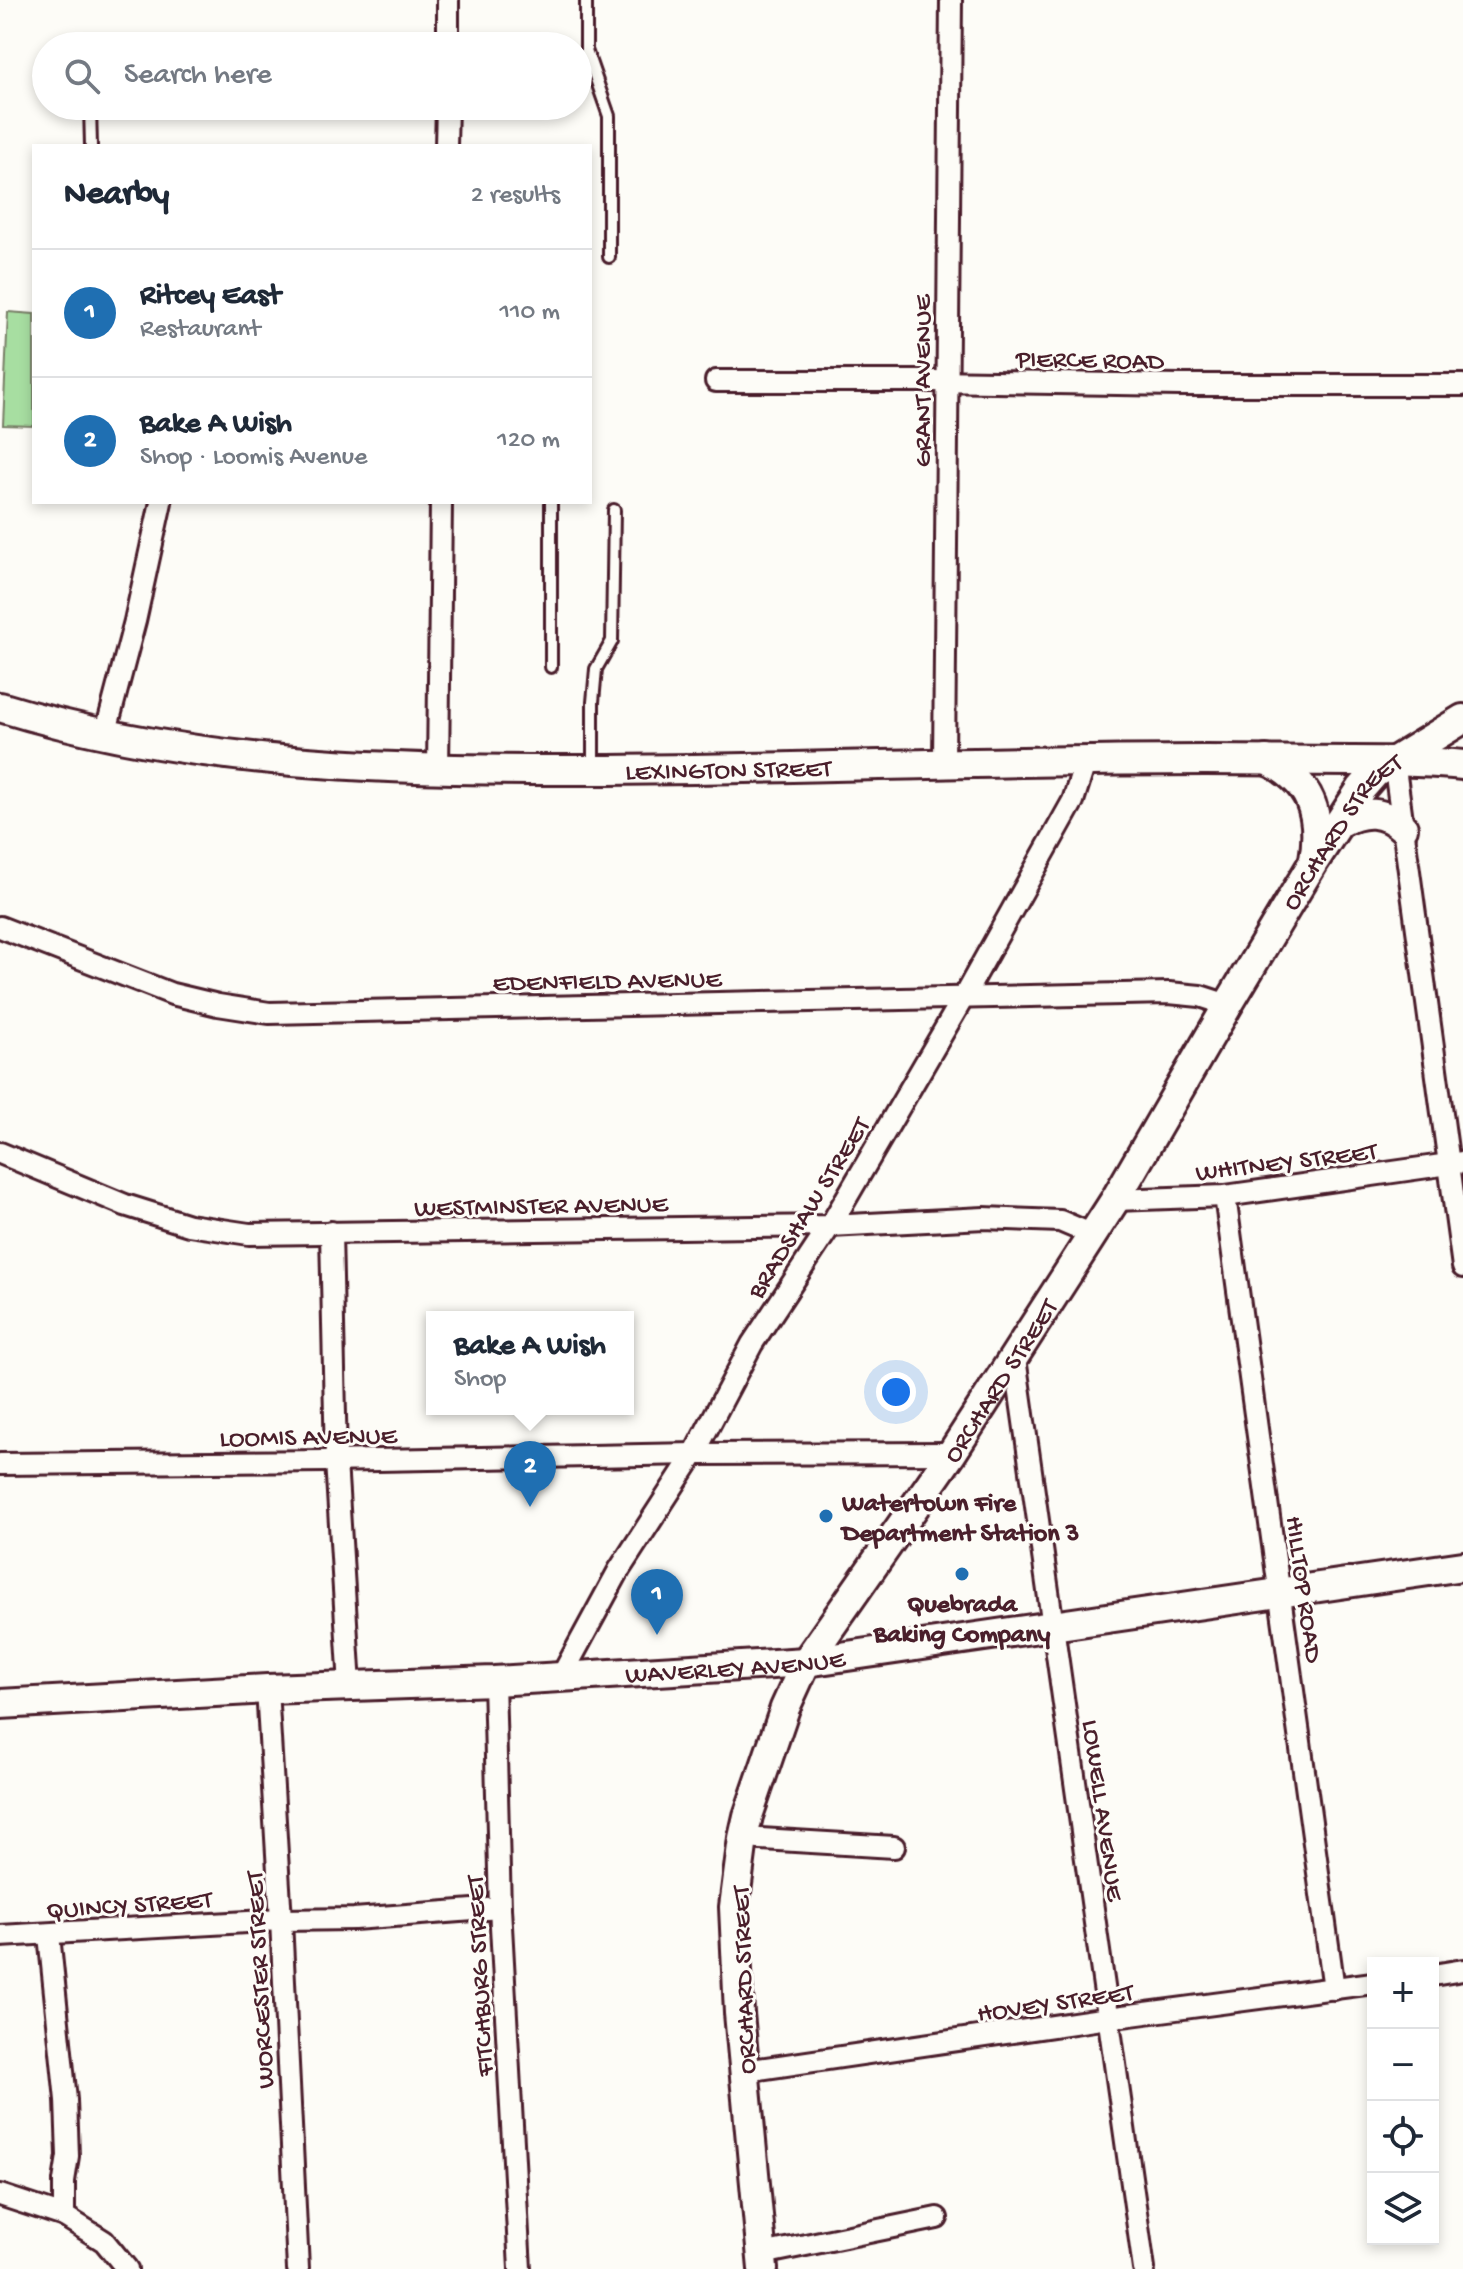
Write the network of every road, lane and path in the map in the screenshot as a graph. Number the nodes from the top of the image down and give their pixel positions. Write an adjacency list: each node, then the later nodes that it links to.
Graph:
1 (448, 0): 4 (street)
2 (586, 0): 5 (lane)
3 (951, 0): 13 (street, GRANT AVENUE)
4 (448, 32)
5 (586, 32)
6 (592, 67): 11 (lane)
7 (90, 120): 9 (lane)
8 (447, 120): 10 (street)
9 (91, 144)
10 (446, 144)
11 (609, 257)
12 (716, 381): 13 (street, PIERCE ROAD)
13 (947, 381): 14 (street, PIERCE ROAD); 26 (street, GRANT AVENUE)
14 (1463, 385)
15 (161, 504): 22 (street)
16 (441, 504): 28 (street)
17 (551, 504): 19 (lane)
18 (614, 510): 29 (lane)
19 (551, 667)
20 (0, 707): 22 (street, LEXINGTON STREET)
21 (1463, 719): 25 (street, ORCHARD STREET)
22 (105, 735): 28 (street, LEXINGTON STREET)
23 (1086, 760): 24 (street, LEXINGTON STREET); 26 (street, LEXINGTON STREET); 34 (street, BRADSHAW STREET)
24 (1265, 760): 25 (street, LEXINGTON STREET); 32 (street)
25 (1394, 761): 27 (street, LEXINGTON STREET); 30 (street, ORCHARD STREET); 31 (street)
26 (944, 763): 29 (street, LEXINGTON STREET)
27 (1463, 765)
28 (438, 770): 29 (street, LEXINGTON STREET)
29 (593, 770)
30 (1341, 822): 31 (street); 32 (street, ORCHARD STREET)
31 (1403, 828): 37 (street)
32 (1313, 863): 35 (street, ORCHARD STREET)
33 (0, 927): 34 (street, EDENFIELD AVENUE)
34 (963, 998): 35 (street, EDENFIELD AVENUE); 40 (street, BRADSHAW STREET)
35 (1228, 1005): 39 (street, ORCHARD STREET)
36 (0, 1153): 41 (street, WESTMINSTER AVENUE)
37 (1456, 1163): 38 (street, WHITNEY STREET); 43 (street)
38 (1225, 1196): 39 (street, WHITNEY STREET); 50 (street, HILLTOP ROAD)
39 (1115, 1200): 42 (street, ORCHARD STREET)
40 (830, 1226): 41 (street, WESTMINSTER AVENUE); 42 (street, WESTMINSTER AVENUE); 46 (street, BRADSHAW STREET)
41 (331, 1232): 47 (street)
42 (1093, 1235): 44 (street, ORCHARD STREET)
43 (1463, 1267)
44 (1015, 1358): 45 (street, ORCHARD STREET); 51 (street, LOWELL AVENUE)
45 (952, 1453): 46 (street, LOOMIS AVENUE); 52 (street, ORCHARD STREET)
46 (694, 1454): 47 (street, LOOMIS AVENUE); 53 (street, BRADSHAW STREET)
47 (336, 1461): 48 (street, LOOMIS AVENUE); 55 (street)
48 (0, 1464)
49 (1463, 1566): 50 (street, WAVERLEY AVENUE)
50 (1280, 1592): 51 (street, WAVERLEY AVENUE); 67 (street, HILLTOP ROAD)
51 (1052, 1625): 52 (street, WAVERLEY AVENUE); 68 (street, LOWELL AVENUE)
52 (806, 1662): 53 (street, WAVERLEY AVENUE); 58 (street, ORCHARD STREET)
53 (561, 1677): 54 (street, WAVERLEY AVENUE)
54 (494, 1681): 55 (street, WAVERLEY AVENUE); 60 (street, FITCHBURG STREET)
55 (350, 1686): 56 (street, WAVERLEY AVENUE)
56 (267, 1689): 57 (street, WAVERLEY AVENUE); 61 (street, WORCESTER STREET)
57 (0, 1704)
58 (743, 1838): 59 (street); 69 (street, ORCHARD STREET)
59 (894, 1847)
60 (500, 1908): 61 (street, QUINCY STREET); 76 (street, FITCHBURG STREET)
61 (281, 1920): 62 (street, QUINCY STREET); 75 (street, WORCESTER STREET)
62 (49, 1935): 63 (street, QUINCY STREET); 71 (street)
63 (0, 1936)
64 (1463, 1970): 65 (street)
65 (1439, 1974)
66 (1367, 1984): 67 (street, HOVEY STREET)
67 (1334, 1989): 68 (street, HOVEY STREET)
68 (1108, 2018): 69 (street, HOVEY STREET); 77 (street, LOWELL AVENUE)
69 (745, 2071): 73 (street, ORCHARD STREET)
70 (0, 2195): 71 (street)
71 (64, 2216): 74 (street)
72 (937, 2218): 73 (street)
73 (762, 2261)
74 (127, 2269)
75 (298, 2269)
76 (520, 2269)
77 (1144, 2269)

